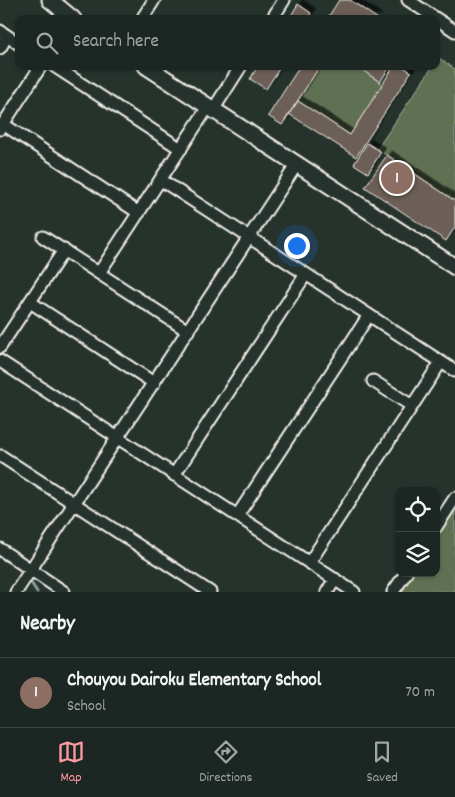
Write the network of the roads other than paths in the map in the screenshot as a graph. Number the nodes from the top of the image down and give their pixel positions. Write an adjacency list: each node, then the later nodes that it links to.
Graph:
1 (50, 0): 5 (street)
2 (154, 0): 6 (street)
3 (284, 0): 7 (street)
4 (408, 0): 8 (street)
5 (68, 15)
6 (145, 15)
7 (275, 15)
8 (431, 15)
9 (440, 21): 10 (street)
10 (455, 31)
11 (4, 34): 12 (street); 13 (street)
12 (15, 41)
13 (0, 48)
14 (38, 70): 19 (street)
15 (60, 70): 20 (street)
16 (152, 70): 18 (street)
17 (238, 70): 18 (street)
18 (211, 108): 20 (street); 21 (street)
19 (1, 127): 23 (street)
20 (181, 149): 22 (street)
21 (297, 164): 25 (street); 27 (street)
22 (161, 180): 23 (street); 25 (street)
23 (139, 213): 28 (street)
24 (43, 237): 26 (street)
25 (249, 237): 29 (street); 32 (street)
26 (64, 250): 28 (street); 30 (street)
27 (455, 267)
28 (99, 273): 32 (street)
29 (306, 274): 31 (street); 42 (street)
30 (30, 302): 33 (street); 38 (street)
31 (369, 315): 35 (street); 45 (street)
32 (188, 331): 38 (street)
33 (0, 347)
34 (0, 362): 40 (street)
35 (441, 362): 36 (street); 39 (street)
36 (455, 371)
37 (373, 381): 39 (street)
38 (154, 383): 40 (street)
39 (412, 406): 48 (street)
40 (117, 438): 42 (street); 44 (street)
41 (1, 456): 44 (street)
42 (174, 475): 45 (street)
43 (455, 498): 46 (street)
44 (74, 504): 49 (street); 54 (street)
45 (237, 516): 48 (street)
46 (440, 520)
47 (0, 549): 49 (street)
48 (309, 563): 51 (street)
49 (31, 570): 52 (street); 53 (street)
50 (403, 577): 57 (street)
51 (335, 580): 55 (street); 56 (street)
52 (16, 592)
53 (64, 592)
54 (210, 592)
55 (327, 592)
56 (354, 592)
57 (393, 592)

